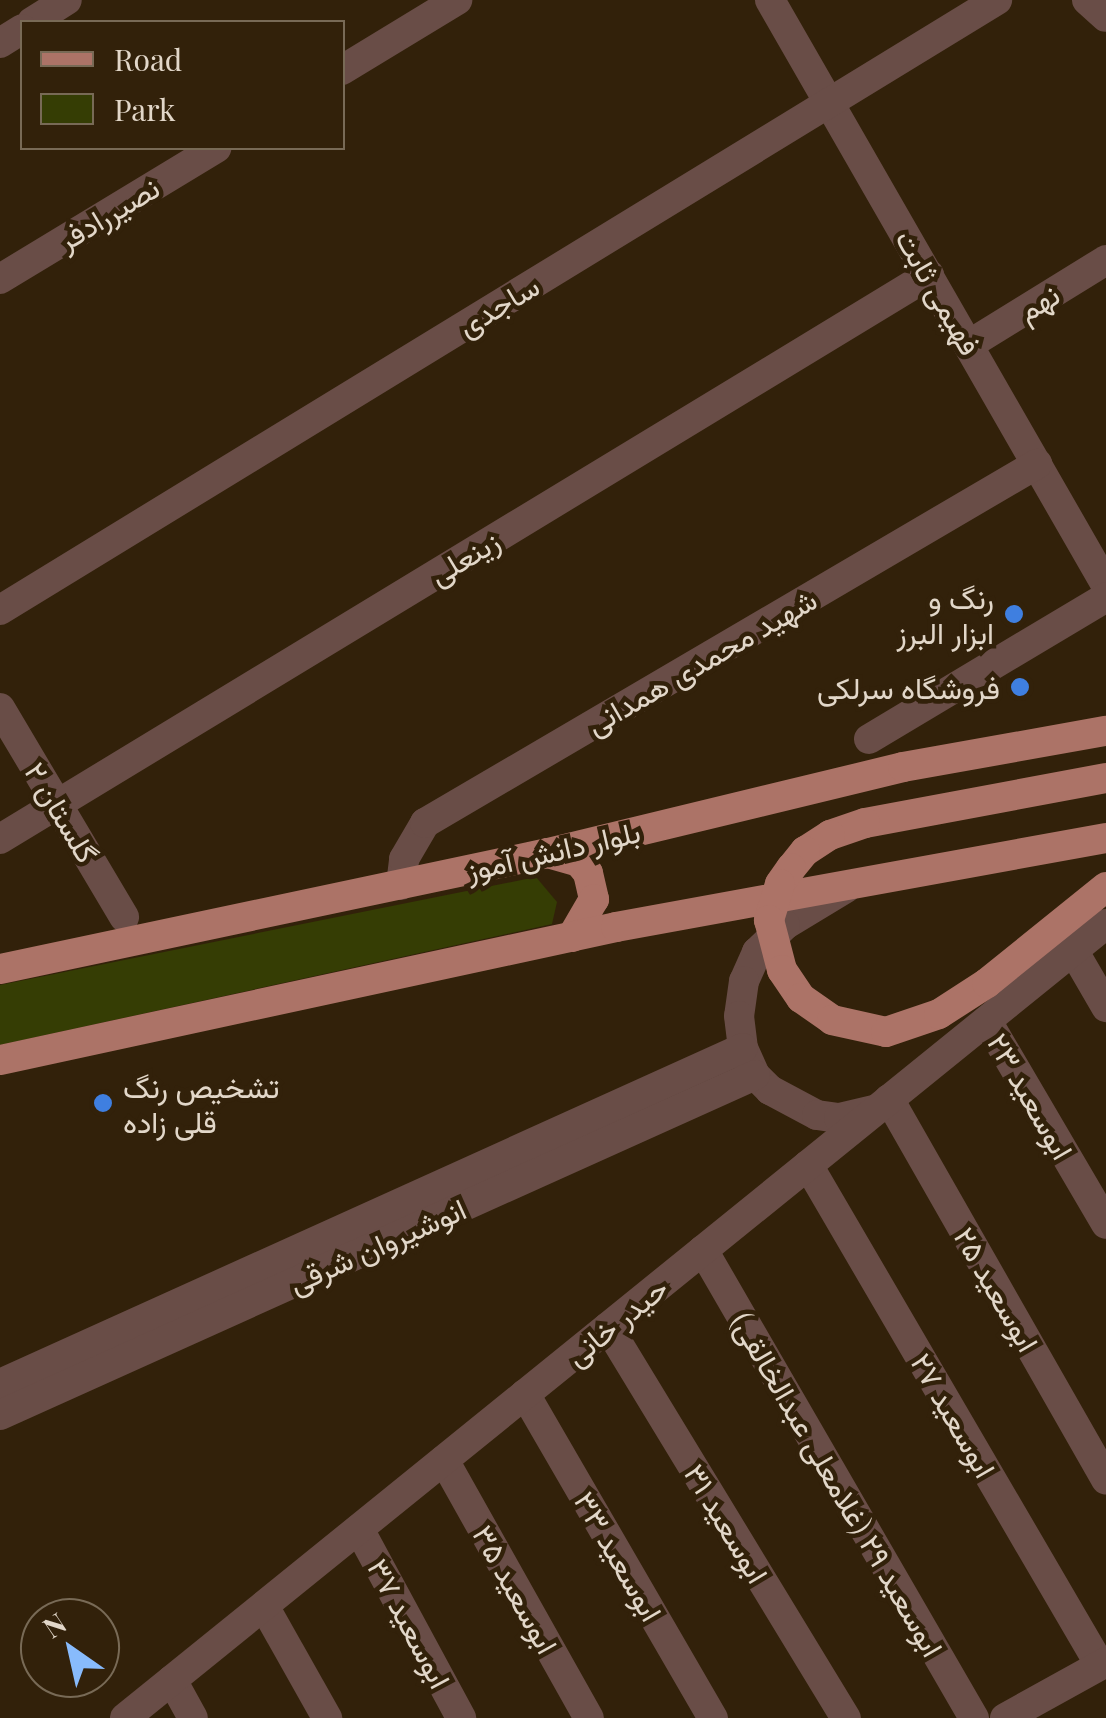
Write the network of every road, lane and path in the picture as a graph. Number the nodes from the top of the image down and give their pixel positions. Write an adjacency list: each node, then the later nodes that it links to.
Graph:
1 (457, 0): 8 (street)
2 (770, 0): 9 (street, فهیمی ثابت)
3 (997, 0): 9 (street, ساجدی)
4 (1088, 0): 6 (street)
5 (64, 1): 7 (street)
6 (1106, 17)
7 (35, 20)
8 (345, 68)
9 (830, 102): 12 (street, فهیمی ثابت); 18 (street, ساجدی)
10 (213, 150): 13 (street, نصیررادفر)
11 (1106, 260): 14 (street, نهم)
12 (929, 275): 14 (street, فهیمی ثابت); 23 (street, زینعلی)
13 (0, 280)
14 (970, 344): 15 (street, فهیمی ثابت)
15 (1036, 464): 16 (street, فهیمی ثابت); 27 (street, شهید محمدی همدانی)
16 (1106, 586)
17 (1106, 597): 21 (street)
18 (0, 610)
19 (0, 708): 23 (street, گلستان ۲)
20 (1106, 731): 26 (main road, بلوار دانش آموز)
21 (869, 738)
22 (1106, 778): 28 (main road, bridge)
23 (57, 804): 25 (street, زینعلی); 30 (street, گلستان ۲)
24 (1106, 838): 29 (main road)
25 (0, 840)
26 (548, 853): 27 (main road, بلوار دانش آموز); 32 (main road)
27 (401, 885): 34 (main road, بلوار دانش آموز)
28 (1106, 886)
29 (846, 888): 32 (main road); 38 (street)
30 (124, 917)
31 (1106, 924): 33 (street, حیدر خانی)
32 (572, 937): 37 (main road)
33 (1073, 950): 35 (street); 36 (street, حیدر خانی)
34 (0, 970)
35 (1106, 1008)
36 (987, 1020): 39 (street, حیدر خانی); 41 (street, ابوسعید ۲۳)
37 (0, 1060)
38 (749, 1061): 39 (street); 44 (street, انوشیروان شرقی)
39 (883, 1104): 40 (street, حیدر خانی); 49 (street, ابوسعید ۲۵)
40 (808, 1165): 42 (street, حیدر خانی); 52 (street, ابوسعید ۲۷)
41 (1106, 1224)
42 (703, 1250): 43 (street, حیدر خانی); 62 (street, ابوسعید ۲۹ (غلامعلی عبدالخالقی))
43 (608, 1327): 46 (street, حیدر خانی); 61 (street, ابوسعید ۳۱)
44 (103, 1353): 45 (street, انوشیروان شرقی); 47 (street, انوشیروان شرقی)
45 (0, 1384)
46 (525, 1394): 48 (street, حیدر خانی); 60 (street, ابوسعید ۳۳)
47 (0, 1414)
48 (444, 1460): 50 (street, حیدر خانی); 59 (street, ابوسعید ۳۵)
49 (1106, 1479)
50 (359, 1529): 51 (street, حیدر خانی); 58 (street, ابوسعید ۳۷)
51 (264, 1606): 53 (street, حیدر خانی); 57 (street)
52 (1103, 1663): 54 (street)
53 (172, 1680): 55 (street, حیدر خانی); 56 (street)
54 (1048, 1708): 63 (street)
55 (125, 1718)
56 (193, 1718)
57 (327, 1718)
58 (461, 1718)
59 (589, 1718)
60 (713, 1718)
61 (846, 1718)
62 (974, 1718)
63 (1006, 1718)

